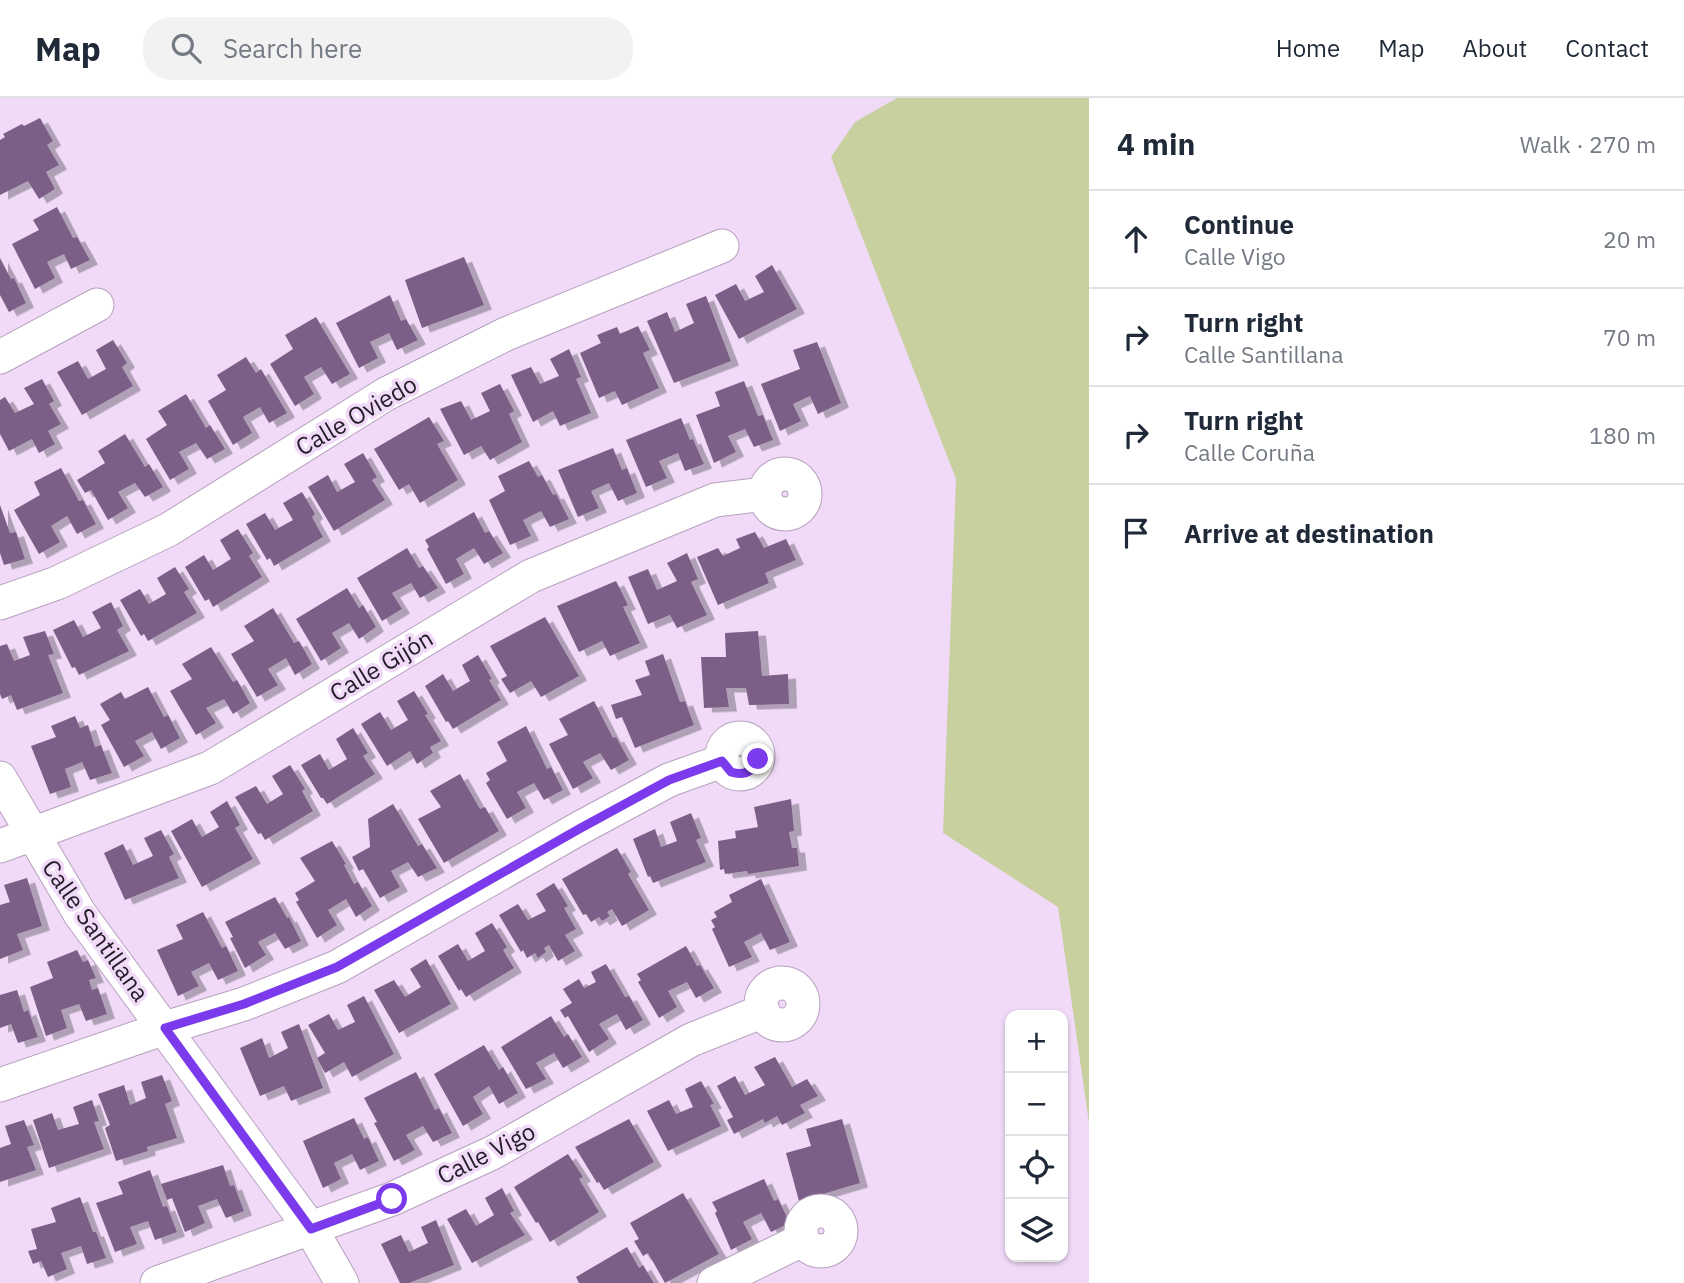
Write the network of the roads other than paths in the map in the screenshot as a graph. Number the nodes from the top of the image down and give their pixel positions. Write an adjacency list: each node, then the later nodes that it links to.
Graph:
1 (722, 246): 5 (street, Calle Oviedo)
2 (97, 306): 3 (street)
3 (0, 357)
4 (765, 494): 8 (street, Calle Gijón)
5 (0, 603)
6 (722, 761): 11 (street)
7 (0, 779): 8 (street, Calle Santillana)
8 (32, 835): 9 (street, Calle Gijón); 11 (street, Calle Santillana)
9 (0, 846)
10 (763, 1011): 13 (street, Calle Vigo)
11 (165, 1028): 12 (street); 13 (street, Calle Santillana)
12 (0, 1085)
13 (311, 1229): 15 (street, Calle Vigo); 16 (street, Calle Santillana)
14 (802, 1240): 17 (street)
15 (157, 1283)
16 (342, 1283)
17 (714, 1283)

